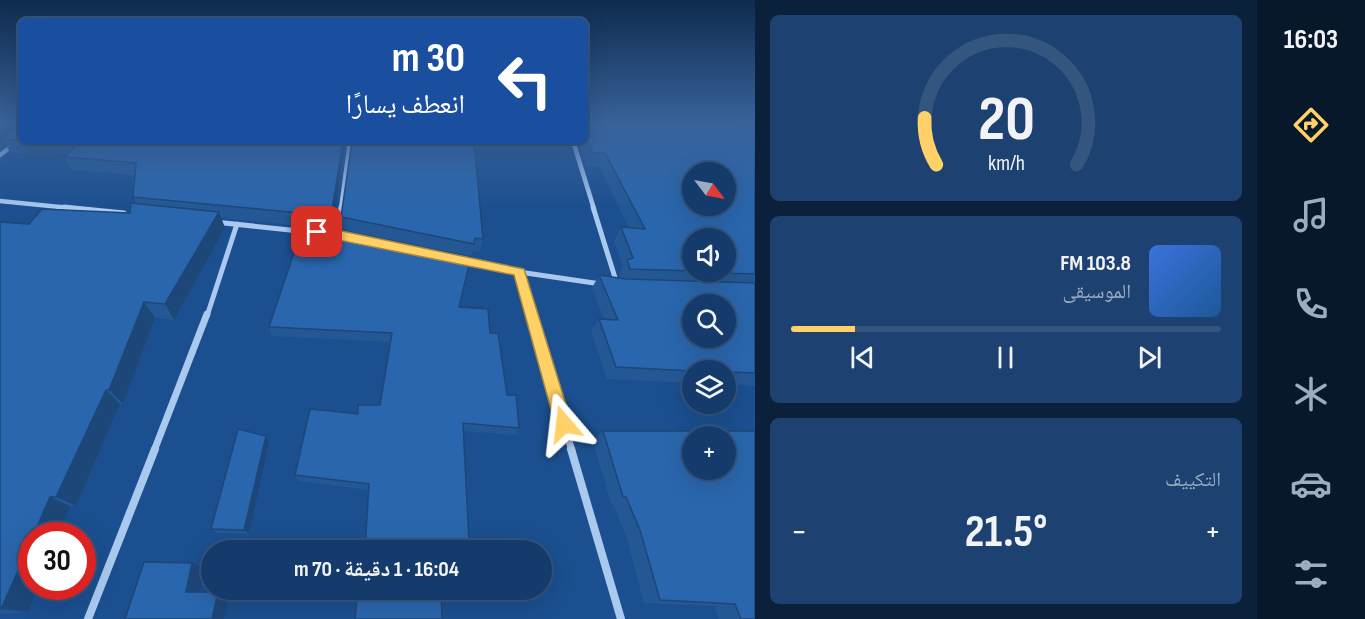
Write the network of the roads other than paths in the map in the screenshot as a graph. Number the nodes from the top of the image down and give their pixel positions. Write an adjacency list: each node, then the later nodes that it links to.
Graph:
1 (348, 152): 9 (street)
2 (576, 152): 13 (street)
3 (0, 201): 4 (street)
4 (130, 214)
5 (213, 222): 6 (street)
6 (237, 224): 7 (street); 15 (street)
7 (315, 232)
8 (326, 233): 9 (street)
9 (337, 234): 10 (street)
10 (348, 237)
11 (451, 258): 12 (street)
12 (519, 272): 13 (street); 16 (street)
13 (618, 287): 14 (street)
14 (630, 287)
15 (88, 619)
16 (621, 619)

